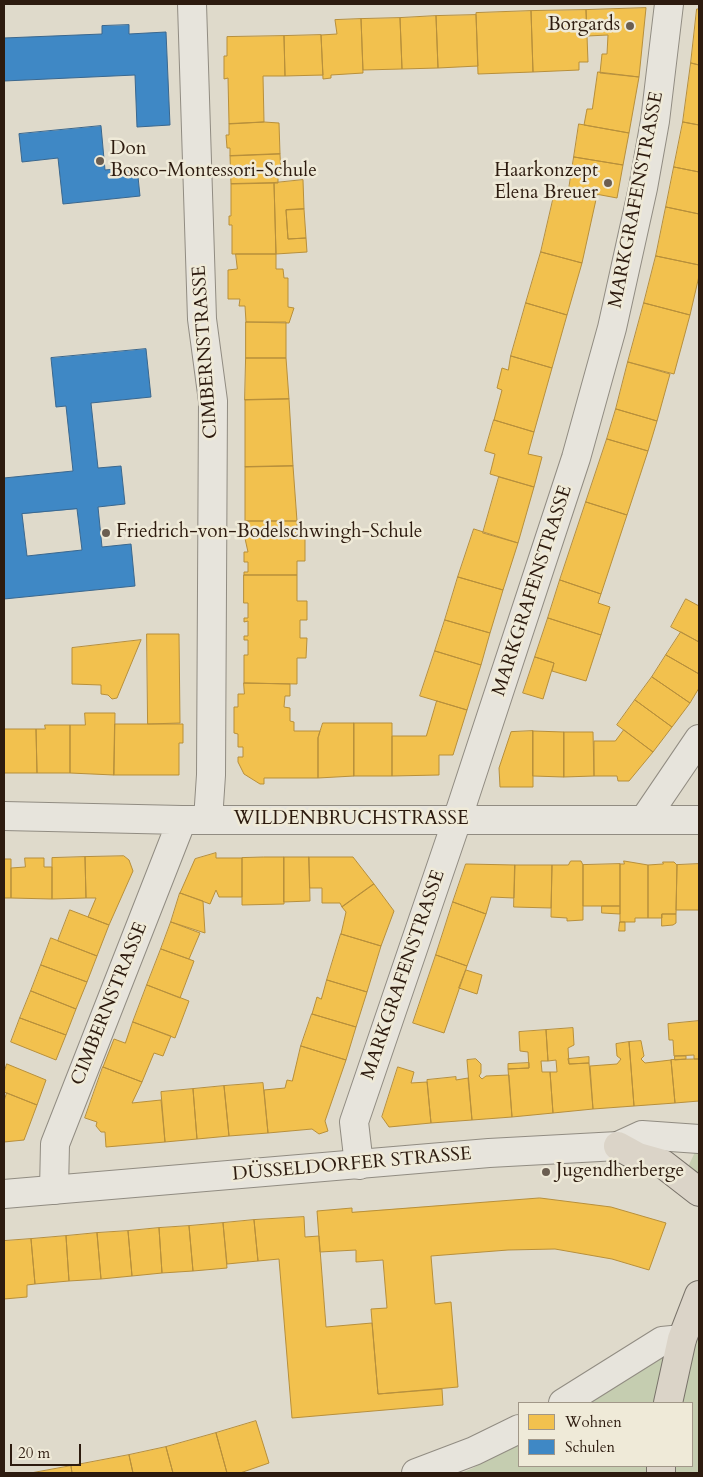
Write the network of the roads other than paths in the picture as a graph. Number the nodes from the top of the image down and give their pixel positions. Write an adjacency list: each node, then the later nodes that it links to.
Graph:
1 (192, 4): 5 (street, CIMBERNSTRASSE)
2 (669, 4): 6 (street, MARKGRAFENSTRASSE)
3 (699, 739): 7 (street)
4 (4, 816): 5 (street, WILDENBRUCHSTRASSE)
5 (195, 820): 6 (street, WILDENBRUCHSTRASSE); 12 (street, CIMBERNSTRASSE)
6 (457, 820): 7 (street, WILDENBRUCHSTRASSE); 11 (street, MARKGRAFENSTRASSE)
7 (644, 820): 8 (street, WILDENBRUCHSTRASSE)
8 (699, 820)
9 (699, 1139): 10 (street, DÜSSELDORFER STRASSE)
10 (618, 1146): 11 (street, DÜSSELDORFER STRASSE); 13 (highway)
11 (359, 1165): 12 (street, DÜSSELDORFER STRASSE)
12 (54, 1190): 14 (street, DÜSSELDORFER STRASSE)
13 (699, 1192)
14 (4, 1194)
15 (699, 1295): 16 (highway)
16 (682, 1339): 17 (street); 18 (highway)
17 (565, 1402)
18 (668, 1402)
19 (518, 1429): 20 (street)
20 (416, 1473)

